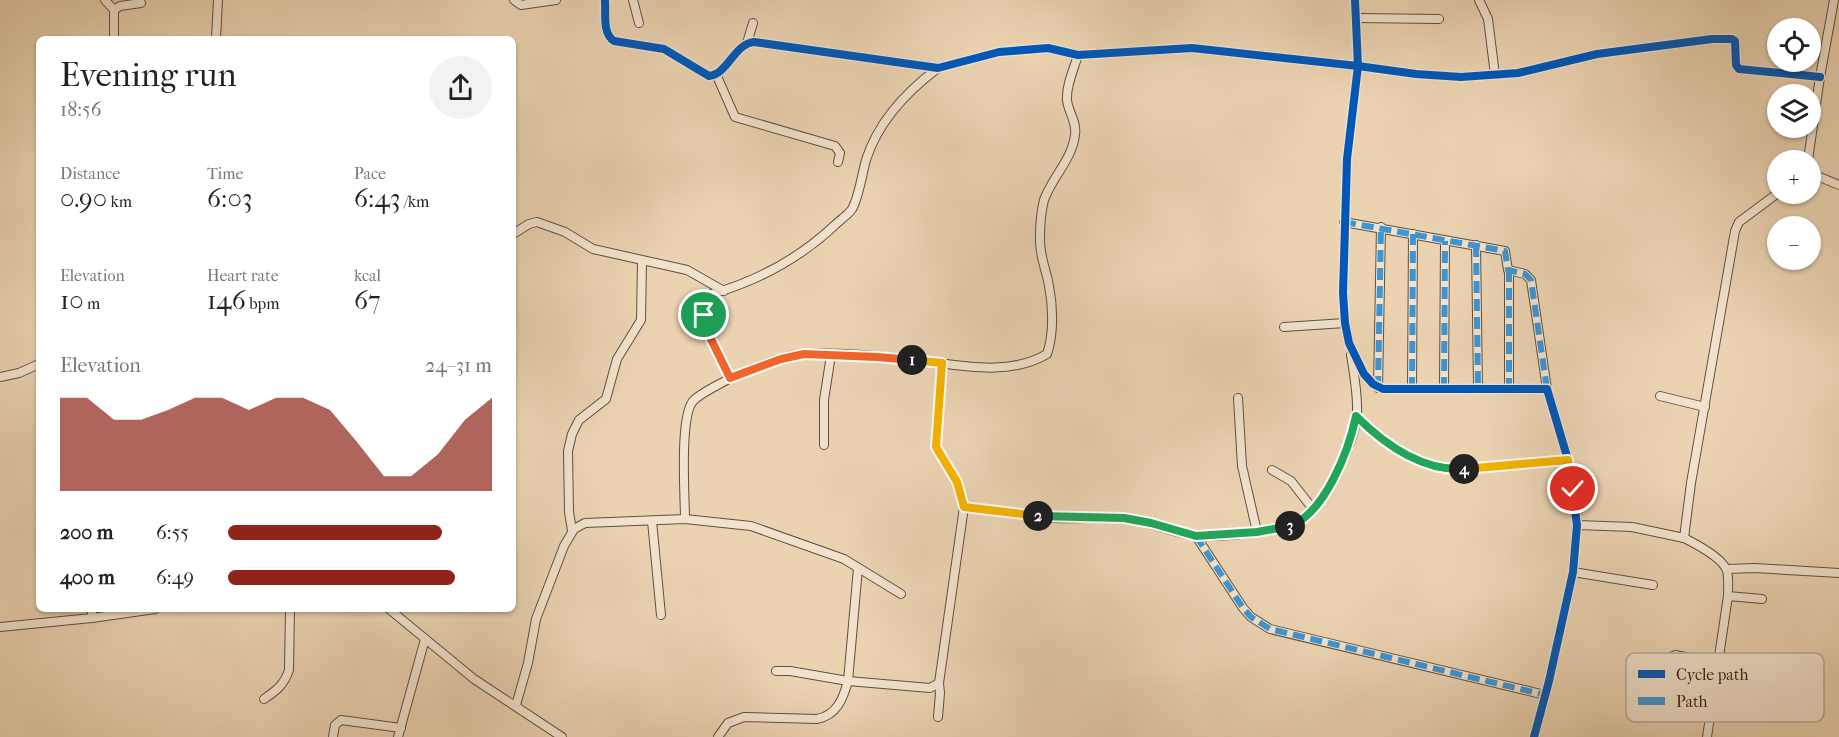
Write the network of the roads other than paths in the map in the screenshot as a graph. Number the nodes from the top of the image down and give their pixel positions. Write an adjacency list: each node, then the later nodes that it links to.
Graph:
1 (105, 0): 11 (street)
2 (218, 0): 17 (street)
3 (514, 0): 4 (street)
4 (556, 0)
5 (605, 0): 22 (street)
6 (633, 0): 14 (street)
7 (1355, 0): 12 (street)
8 (1479, 0): 23 (street)
9 (1834, 0): 24 (street)
10 (141, 3): 11 (street)
11 (114, 10): 16 (street)
12 (1357, 18): 13 (street); 20 (street)
13 (1439, 19)
14 (639, 23)
15 (753, 23): 18 (street)
16 (114, 36)
17 (216, 36)
18 (747, 43): 21 (street); 22 (street)
19 (1078, 55): 20 (street); 21 (street); 43 (street)
20 (1358, 66): 23 (street); 30 (street)
21 (938, 68): 38 (street)
22 (716, 74): 26 (street)
23 (1495, 75): 24 (street)
24 (1820, 77): 25 (street)
25 (1810, 150)
26 (838, 162)
27 (1821, 178): 28 (street)
28 (1839, 185)
29 (1767, 201): 55 (street)
30 (1344, 222): 31 (street); 39 (street)
31 (1381, 227): 33 (street); 47 (street)
32 (516, 232): 36 (street)
33 (1413, 234): 34 (street); 50 (street)
34 (1445, 241): 35 (street); 51 (street)
35 (1476, 245): 37 (street); 48 (street)
36 (642, 261): 38 (street); 65 (street)
37 (1509, 270): 49 (street); 52 (street)
38 (724, 291): 46 (street)
39 (1345, 323): 40 (street); 41 (street)
40 (1284, 327)
41 (1349, 343): 47 (street); 56 (street)
42 (831, 355): 43 (street); 46 (street); 57 (street)
43 (942, 363): 60 (street)
44 (36, 365): 45 (street)
45 (0, 377)
46 (730, 378): 62 (street)
47 (1378, 388): 50 (street)
48 (1478, 388): 49 (street); 51 (street)
49 (1509, 388): 52 (street)
50 (1412, 389): 51 (street)
51 (1444, 389)
52 (1547, 389): 58 (street)
53 (1660, 396): 55 (street)
54 (1238, 398): 66 (street)
55 (1705, 407): 68 (street)
56 (1356, 416): 58 (street); 61 (street)
57 (824, 445)
58 (1568, 460): 64 (street)
59 (1272, 470): 61 (street)
60 (964, 507): 67 (street); 88 (street)
61 (1313, 509): 66 (street)
62 (685, 519): 63 (street); 69 (street)
63 (652, 521): 65 (street); 81 (street)
64 (1577, 525): 68 (street); 71 (street)
65 (572, 531): 91 (street)
66 (1257, 532): 67 (street)
67 (1196, 536): 89 (street)
68 (1684, 538): 70 (street)
69 (858, 568): 74 (street); 87 (street)
70 (1727, 569): 72 (street); 75 (street)
71 (1573, 572): 73 (street); 89 (street)
72 (1839, 573)
73 (1653, 585)
74 (901, 594)
75 (1728, 596): 76 (street); 85 (street)
76 (1762, 599)
77 (92, 612): 82 (street)
78 (134, 612): 82 (street)
79 (290, 612): 90 (street)
80 (393, 612): 84 (street)
81 (661, 615)
82 (92, 618): 83 (street)
83 (0, 627)
84 (425, 639): 91 (street); 94 (street)
85 (1719, 653)
86 (776, 671): 87 (street)
87 (848, 681): 88 (street); 98 (street)
88 (939, 683): 92 (street)
89 (1545, 695): 99 (street)
90 (264, 699)
91 (516, 705): 97 (street)
92 (938, 717)
93 (1709, 722): 100 (street)
94 (401, 728): 95 (street); 96 (street)
95 (333, 737)
96 (399, 737)
97 (562, 737)
98 (718, 737)
99 (1534, 737)
100 (1707, 737)

